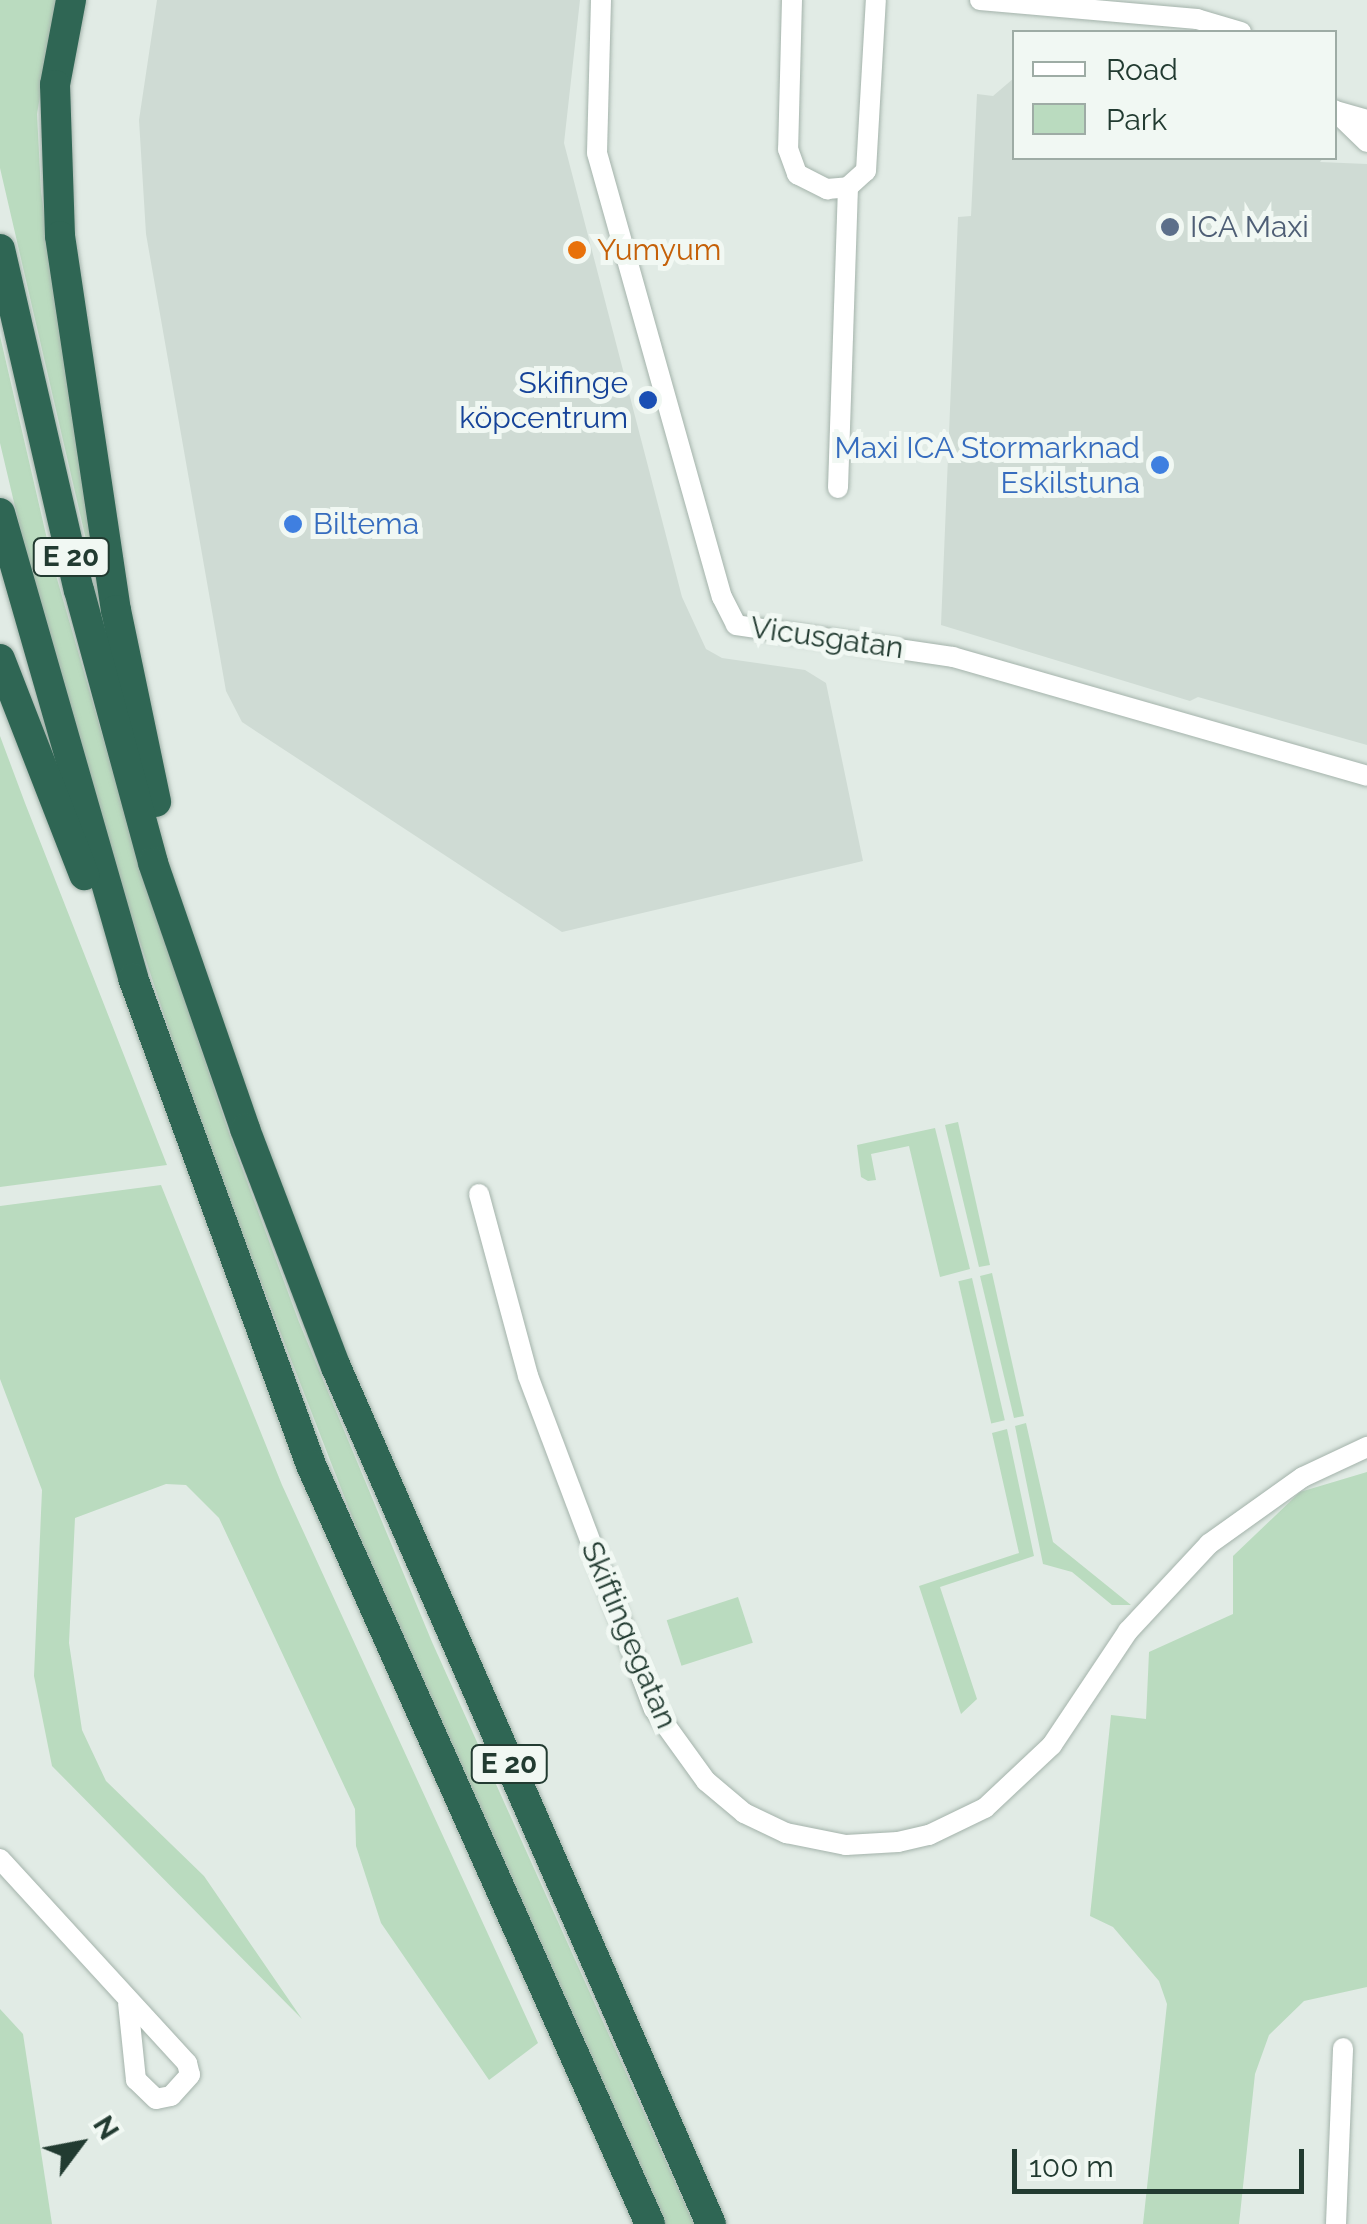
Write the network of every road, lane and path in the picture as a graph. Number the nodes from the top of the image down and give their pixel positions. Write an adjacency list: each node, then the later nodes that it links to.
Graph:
1 (71, 0): 17 (highway, E 20)
2 (601, 0): 16 (street, Vicusgatan)
3 (792, 0): 11 (street)
4 (876, 0): 11 (street)
5 (980, 0): 6 (street)
6 (1234, 30)
7 (1337, 112): 9 (street)
8 (1337, 113): 10 (street)
9 (1367, 120)
10 (1367, 142)
11 (848, 187): 13 (street)
12 (0, 249): 17 (highway, E 20)
13 (838, 488)
14 (0, 513): 18 (highway, E 20)
15 (0, 659): 18 (highway, E 20)
16 (1367, 776)
17 (153, 863): 25 (highway, E 20)
18 (134, 978): 24 (highway, E 20)
19 (479, 1194): 20 (street, Skiftingegatan)
20 (1367, 1447)
21 (0, 1859): 22 (street)
22 (128, 2003)
23 (1344, 2048): 26 (street)
24 (650, 2224)
25 (711, 2224)
26 (1336, 2224)

